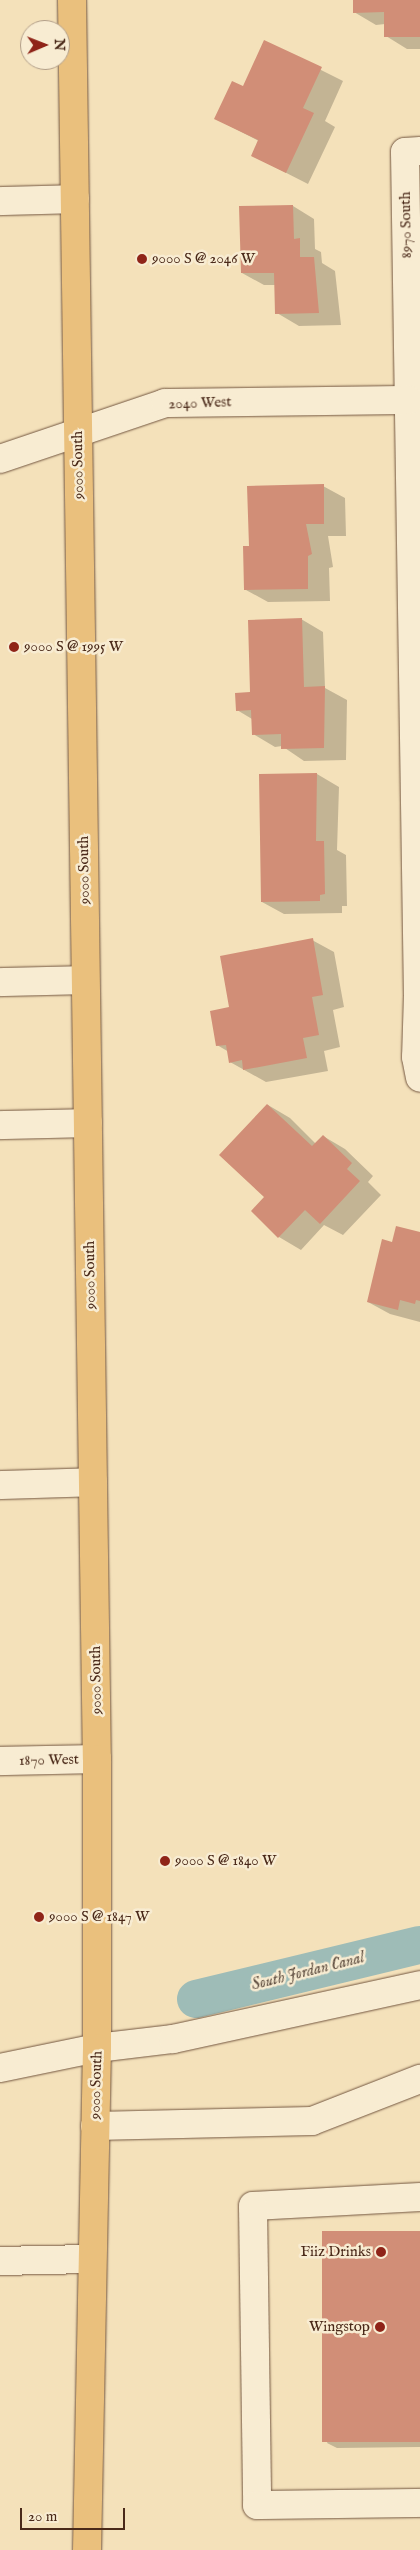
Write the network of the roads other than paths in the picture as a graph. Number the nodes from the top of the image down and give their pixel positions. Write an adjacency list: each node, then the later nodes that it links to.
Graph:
1 (72, 0): 3 (main road, 9000 South)
2 (412, 152): 5 (street, 8970 South)
3 (74, 199): 4 (street); 6 (main road, 9000 South)
4 (0, 201)
5 (410, 400): 6 (street, 2040 West); 10 (street, 8970 South)
6 (78, 430): 7 (street, 2040 West); 8 (main road, 9000 South)
7 (0, 459)
8 (85, 980): 9 (street); 11 (main road, 9000 South)
9 (0, 982)
10 (420, 1078)
11 (88, 1124): 12 (street); 13 (main road, 9000 South)
12 (0, 1125)
13 (93, 1482): 14 (street); 15 (main road, 9000 South)
14 (0, 1484)
15 (97, 1759): 16 (street, 1870 West); 18 (main road, 9000 South)
16 (0, 1761)
17 (420, 1985): 18 (street)
18 (97, 2048): 19 (street); 21 (main road, 9000 South)
19 (0, 2068)
20 (420, 2079): 21 (street)
21 (95, 2126): 23 (main road, 9000 South)
22 (420, 2197): 25 (street)
23 (91, 2259): 24 (street); 26 (main road, 9000 South)
24 (0, 2261)
25 (420, 2503)
26 (87, 2550)

